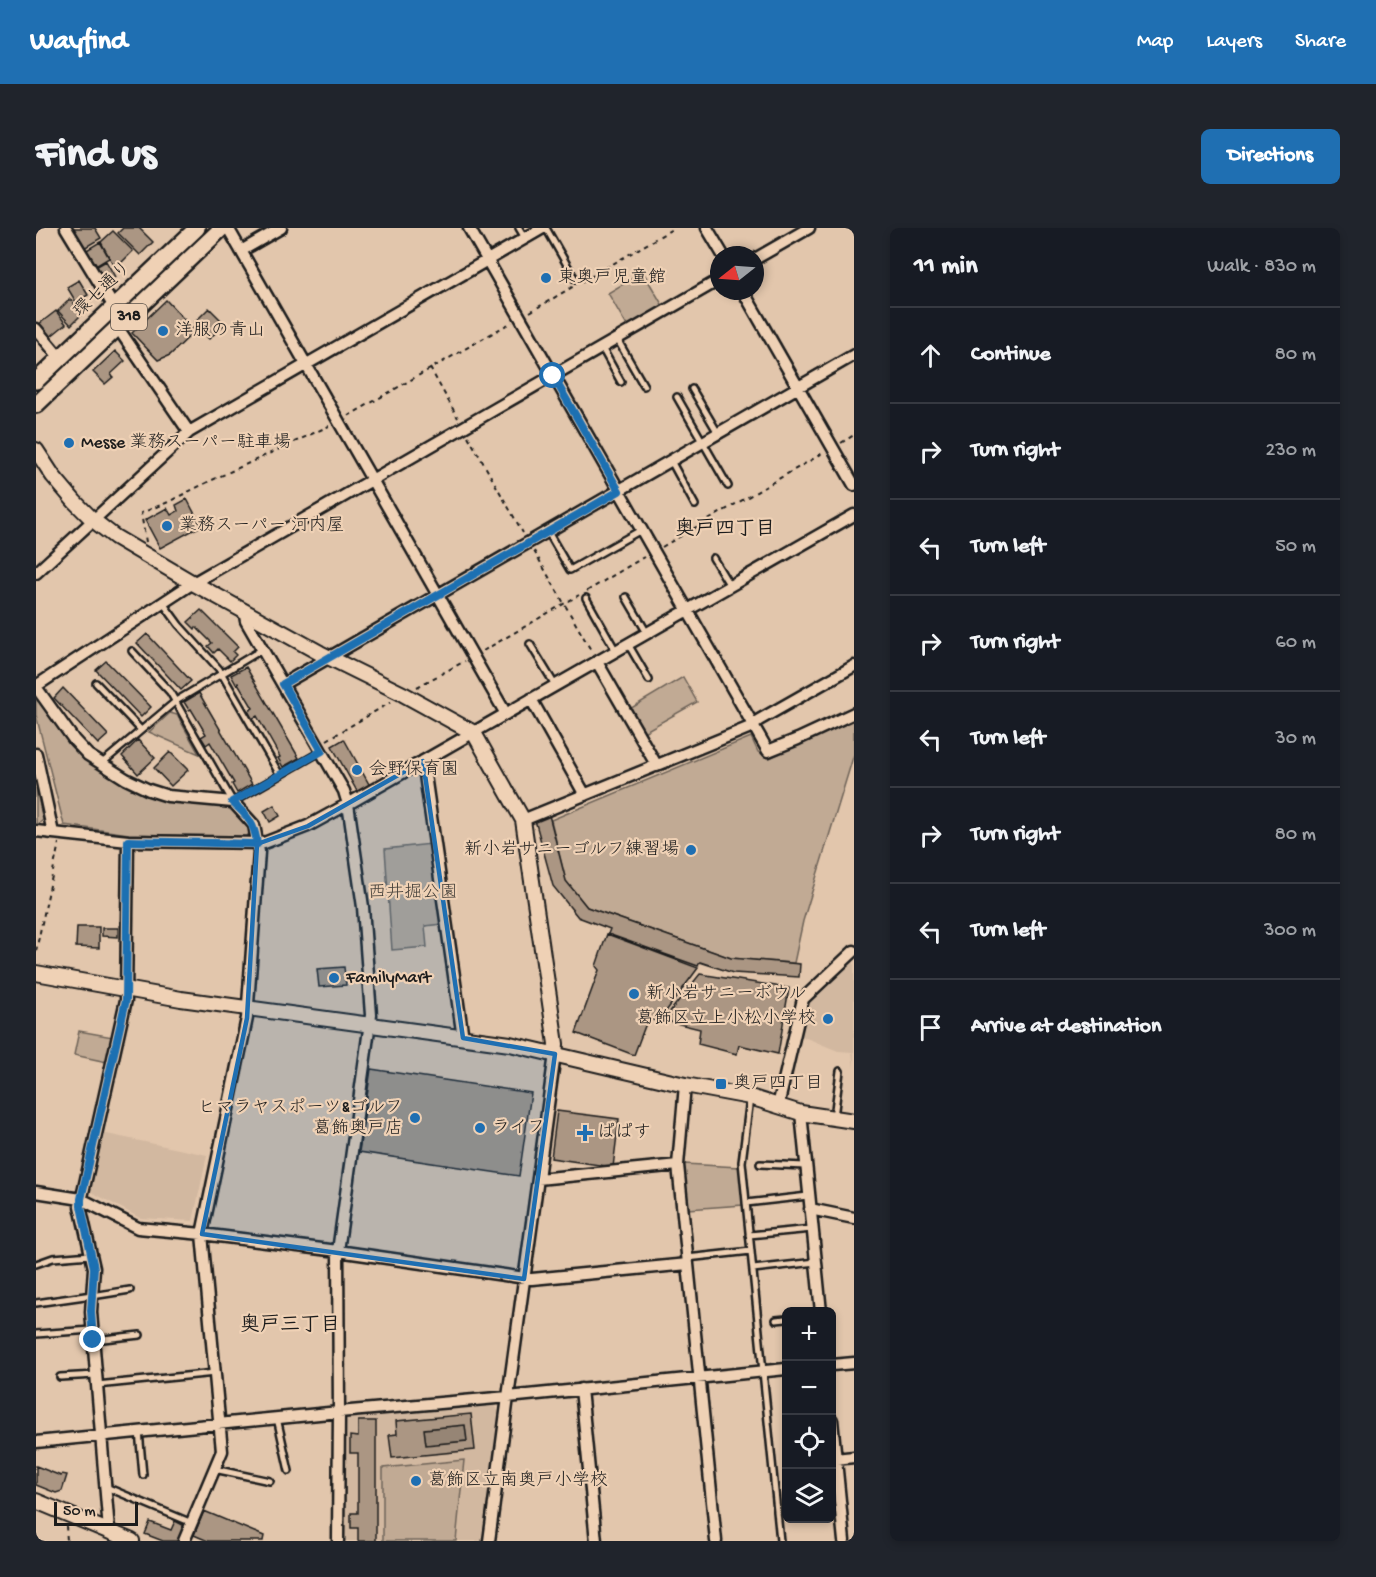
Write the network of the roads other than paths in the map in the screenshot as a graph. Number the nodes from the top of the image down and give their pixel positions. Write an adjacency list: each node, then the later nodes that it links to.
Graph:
1 (66, 228): 19 (street)
2 (197, 228): 19 (main road, 環七通り / 318)
3 (222, 228): 20 (main road, 環七通り / 318)
4 (228, 228): 13 (street)
5 (281, 228): 13 (street)
6 (469, 228): 15 (street)
7 (519, 228): 11 (lane)
8 (544, 228): 11 (street); 16 (lane)
9 (707, 228): 12 (street)
10 (809, 228): 14 (street)
11 (525, 238): 15 (street)
12 (718, 246)
13 (241, 251): 26 (street)
14 (764, 254)
15 (488, 260): 26 (street); 27 (street)
16 (575, 279)
17 (710, 285): 22 (street)
18 (748, 300): 31 (street)
19 (114, 308): 25 (main road, 環七通り / 318)
20 (118, 327): 34 (main road, 環七通り / 318); 35 (street)
21 (36, 329): 25 (street)
22 (617, 339): 23 (street); 30 (lane)
23 (602, 348): 27 (street); 29 (lane)
24 (854, 355): 31 (street)
25 (60, 358): 28 (main road, 環七通り / 318)
26 (306, 364): 35 (street); 40 (street)
27 (553, 376): 40 (street); 43 (street)
28 (36, 381)
29 (621, 381)
30 (644, 386)
31 (798, 387): 36 (street); 41 (street)
32 (692, 389): 36 (lane)
33 (677, 397): 37 (lane)
34 (36, 405)
35 (189, 432): 46 (street)
36 (718, 433): 37 (street)
37 (703, 442): 39 (street); 42 (lane)
38 (36, 450): 46 (street)
39 (671, 461): 43 (street); 44 (lane)
40 (373, 479): 51 (street); 53 (street)
41 (854, 485)
42 (728, 486)
43 (619, 491): 47 (street); 48 (street)
44 (695, 505)
45 (854, 515): 52 (street)
46 (93, 520): 50 (street); 51 (street)
47 (641, 530): 48 (lane); 58 (street)
48 (548, 532): 53 (street)
49 (713, 558): 52 (lane)
50 (36, 573)
51 (193, 582): 56 (street); 57 (street)
52 (730, 586): 58 (street)
53 (439, 595): 65 (street); 77 (street)
54 (626, 597): 59 (lane)
55 (586, 598): 64 (lane)
56 (163, 603): 68 (lane); 73 (street)
57 (244, 610): 62 (street); 65 (street)
58 (688, 610): 59 (street); 78 (street)
59 (647, 633): 61 (street)
60 (530, 644): 72 (lane)
61 (628, 644): 64 (street); 69 (lane)
62 (263, 648): 68 (lane); 71 (street)
63 (132, 651): 75 (lane)
64 (616, 651): 66 (street)
65 (332, 657): 71 (street); 80 (street)
66 (597, 662): 72 (street); 85 (street)
67 (854, 666): 78 (street)
68 (221, 674): 75 (lane); 86 (lane)
69 (649, 680)
70 (96, 683): 79 (lane)
71 (283, 684): 81 (street)
72 (555, 686): 74 (street)
73 (36, 687): 84 (street)
74 (531, 699): 77 (street); 87 (street)
75 (176, 701): 79 (lane); 88 (lane)
76 (854, 712): 78 (street)
77 (507, 714): 80 (street)
78 (754, 724): 85 (street)
79 (141, 730): 84 (lane)
80 (474, 733): 83 (street); 90 (street)
81 (322, 751): 86 (lane); 89 (street)
82 (36, 754): 92 (street)
83 (423, 761): 89 (street); 100 (street)
84 (101, 764): 88 (street)
85 (657, 766): 87 (street)
86 (280, 775): 88 (lane)
87 (585, 795): 90 (street)
88 (232, 802): 94 (street)
89 (348, 804): 94 (street); 99 (street)
90 (523, 820): 101 (street)
91 (36, 831): 92 (street)
92 (57, 833): 93 (street)
93 (128, 841): 94 (street); 97 (street)
94 (257, 844): 98 (street)
95 (854, 951): 105 (street)
96 (36, 973): 97 (street)
97 (127, 989): 98 (street); 115 (street)
98 (247, 1008): 99 (street); 120 (street)
99 (370, 1025): 100 (street); 122 (street)
100 (463, 1038): 101 (street)
101 (555, 1053): 103 (street); 112 (street)
102 (840, 1071): 107 (lane)
103 (685, 1085): 104 (street); 110 (street)
104 (750, 1097): 105 (street); 116 (lane)
105 (778, 1106): 106 (street)
106 (801, 1113): 107 (street); 111 (street)
107 (834, 1118): 108 (street)
108 (854, 1121)
109 (760, 1164): 111 (lane)
110 (678, 1165): 112 (street); 125 (street)
111 (805, 1166): 114 (street)
112 (538, 1179): 129 (street)
113 (36, 1192): 115 (street)
114 (808, 1196): 116 (lane); 117 (street)
115 (81, 1199): 120 (street); 124 (street)
116 (746, 1203): 121 (lane)
117 (810, 1209): 118 (street); 119 (street)
118 (854, 1218)
119 (812, 1229): 121 (lane); 126 (street)
120 (202, 1233): 122 (street); 143 (street)
121 (749, 1235): 123 (lane)
122 (338, 1251): 129 (street); 149 (street)
123 (751, 1251): 125 (lane); 128 (lane)
124 (91, 1255): 127 (lane); 131 (street)
125 (688, 1261): 129 (street); 145 (street)
126 (816, 1262): 128 (lane); 133 (street)
127 (36, 1264)
128 (753, 1269): 142 (lane)
129 (524, 1279): 148 (street)
130 (130, 1290): 131 (lane)
131 (92, 1295): 132 (lane); 137 (street)
132 (36, 1304)
133 (821, 1307)
134 (782, 1319): 135 (lane)
135 (776, 1320)
136 (36, 1334): 137 (lane)
137 (93, 1335): 138 (lane); 146 (street)
138 (137, 1337)
139 (854, 1363): 140 (street)
140 (836, 1365)
141 (782, 1370): 142 (street)
142 (763, 1372): 145 (street); 172 (lane)
143 (215, 1373): 146 (lane); 151 (street)
144 (60, 1377): 146 (lane)
145 (699, 1378): 147 (street); 171 (street)
146 (97, 1380): 153 (street)
147 (581, 1389): 148 (street); 170 (street)
148 (508, 1396): 149 (street); 169 (street)
149 (339, 1412): 150 (street); 168 (street)
150 (277, 1418): 151 (street); 159 (lane)
151 (219, 1423): 152 (street); 158 (street)
152 (139, 1431): 153 (street); 160 (lane)
153 (101, 1435): 154 (street); 162 (street)
154 (36, 1442)
155 (854, 1457): 156 (street)
156 (836, 1459)
157 (836, 1468): 173 (street)
158 (214, 1469): 161 (lane); 164 (street)
159 (289, 1471)
160 (143, 1475)
161 (270, 1480)
162 (106, 1487): 164 (lane); 165 (street)
163 (36, 1501): 165 (street)
164 (192, 1523): 167 (street)
165 (109, 1531): 166 (street)
166 (132, 1541)
167 (184, 1541)
168 (338, 1541)
169 (489, 1541)
170 (596, 1541)
171 (716, 1541)
172 (780, 1541)
173 (844, 1541)

